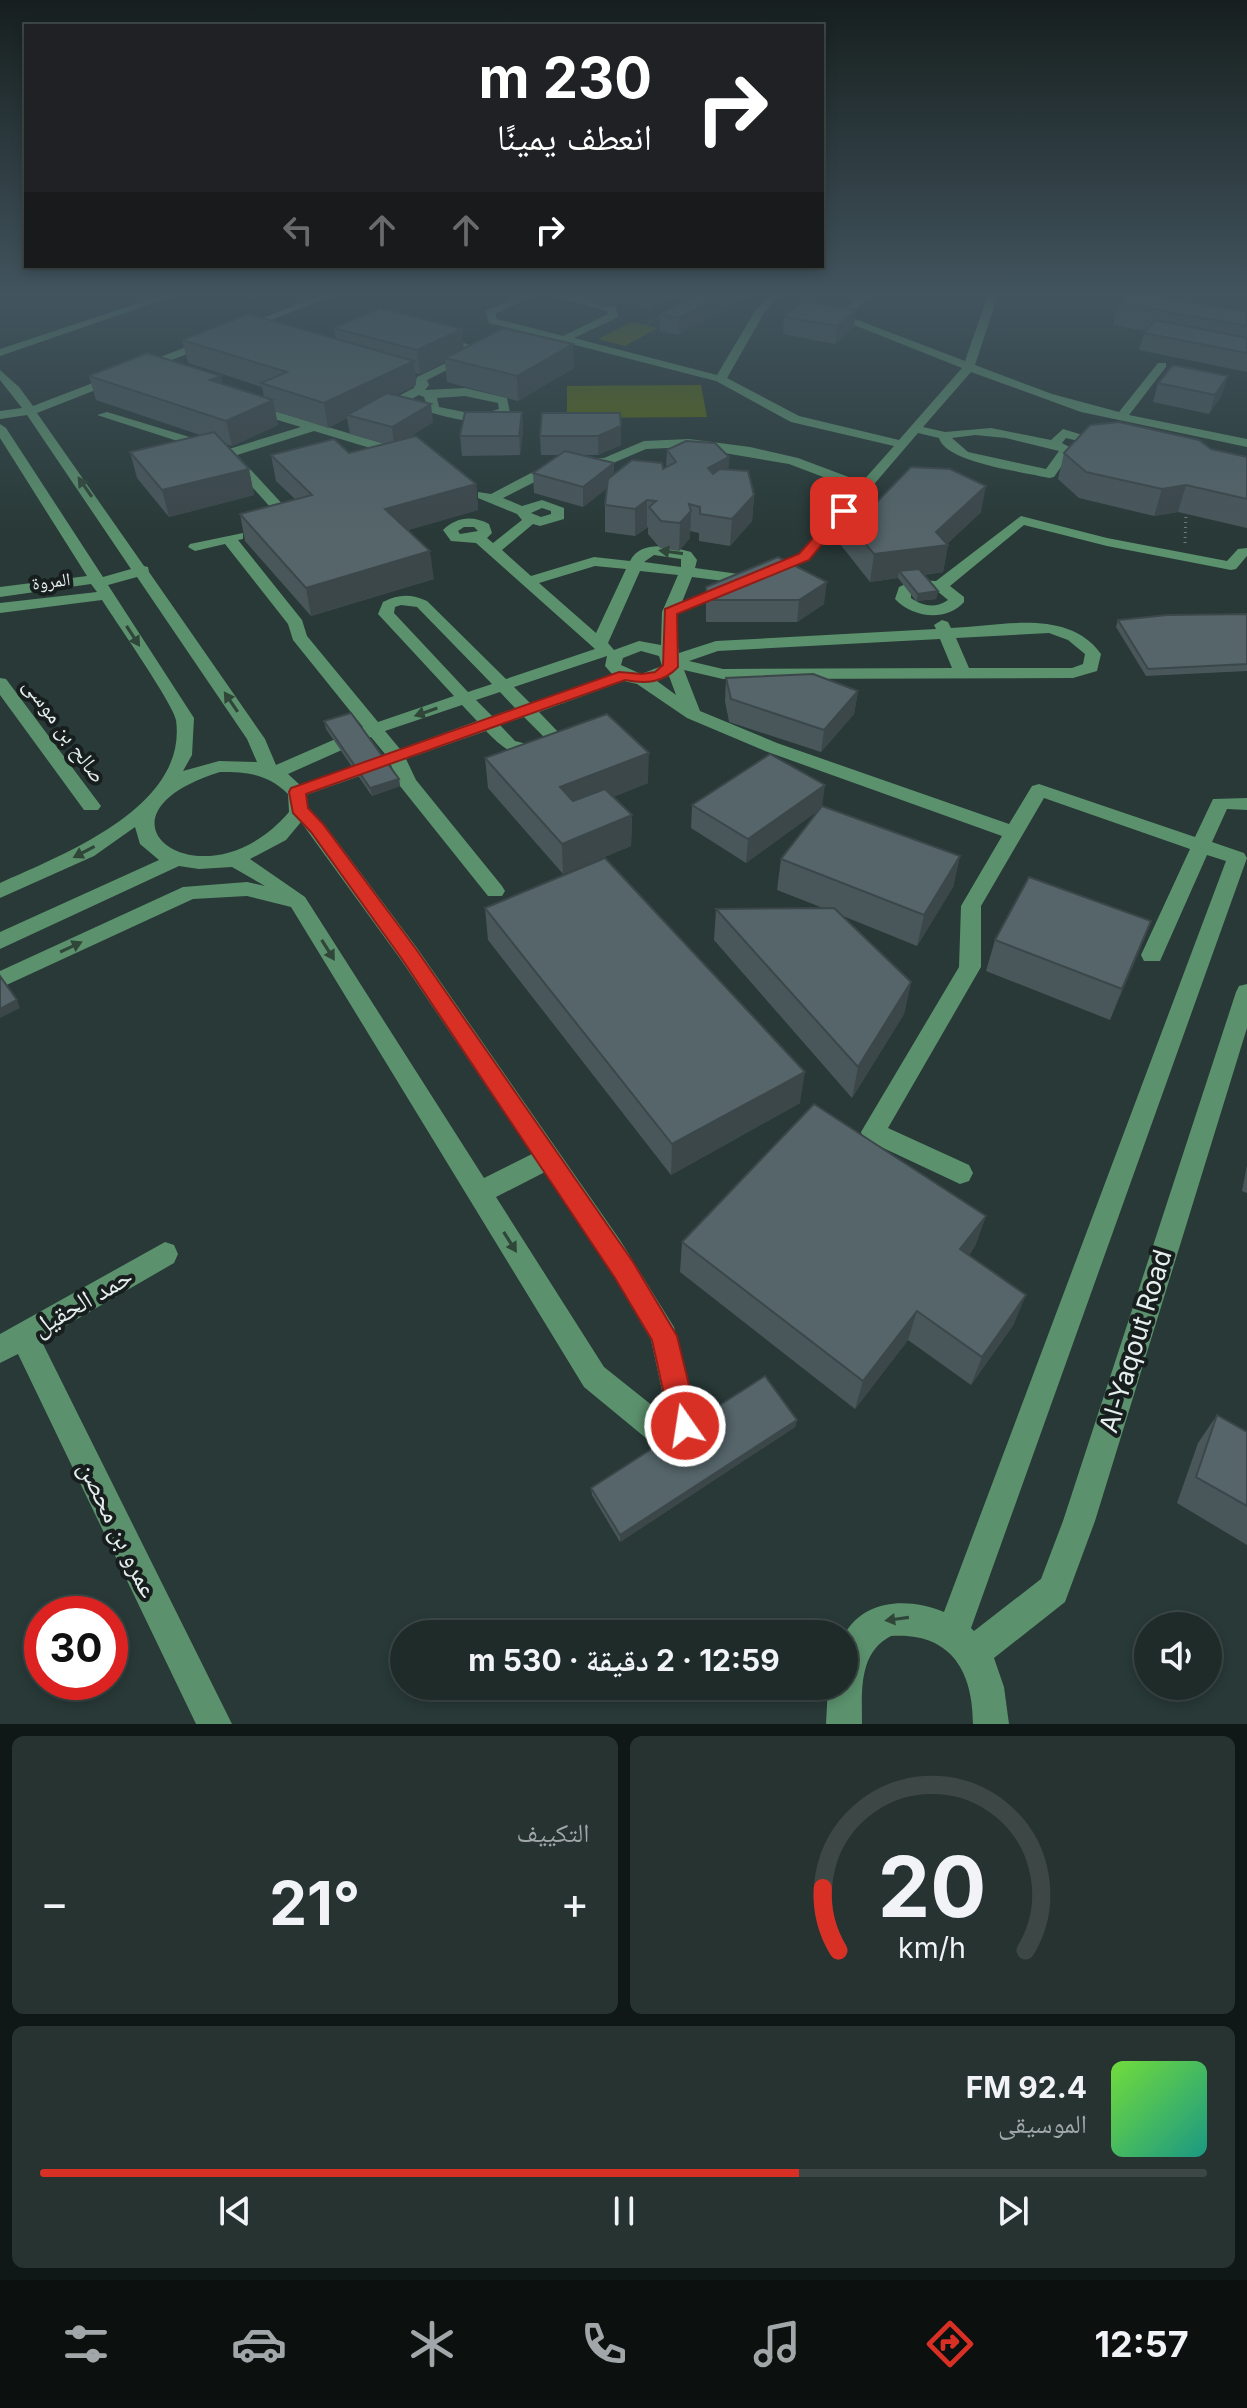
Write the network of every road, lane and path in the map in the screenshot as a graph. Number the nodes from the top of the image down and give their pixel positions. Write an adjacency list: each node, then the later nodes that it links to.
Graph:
1 (2, 375): 14 (street)
2 (101, 375): 14 (street)
3 (111, 375): 14 (street)
4 (407, 375): 12 (street)
5 (443, 375): 12 (street)
6 (706, 375): 11 (street)
7 (722, 375): 11 (street)
8 (962, 375): 22 (street)
9 (991, 375): 18 (street)
10 (1154, 375): 18 (street)
11 (720, 379): 26 (street)
12 (423, 389): 12 (street); 17 (street)
13 (242, 395): 21 (street)
14 (28, 406): 15 (street); 44 (street, one-way to 14)
15 (0, 414)
16 (103, 415): 29 (street)
17 (368, 416)
18 (1122, 416): 25 (street)
19 (356, 422): 23 (street)
20 (0, 428): 48 (street)
21 (311, 428): 23 (street); 29 (street)
22 (915, 429): 24 (street); 26 (street)
23 (331, 434): 30 (street)
24 (945, 436): 27 (street); 27 (street)
25 (1247, 443)
26 (902, 444): 32 (street)
27 (1054, 445): 28 (street)
28 (1124, 447)
29 (229, 453): 35 (street)
30 (413, 456)
31 (467, 486): 33 (street)
32 (864, 488): 33 (street); 46 (street)
33 (491, 499): 40 (street)
34 (1186, 514): 41 (path)
35 (279, 525)
36 (253, 532): 38 (street)
37 (478, 537): 40 (street)
38 (228, 538): 39 (street); 65 (street)
39 (195, 547)
40 (493, 550): 47 (street)
41 (1185, 551)
42 (1247, 552): 49 (street)
43 (633, 566): 45 (street); 47 (street); 55 (street)
44 (143, 570): 48 (street); 67 (street, one-way to 44)
45 (688, 572): 46 (street); 53 (street)
46 (753, 579): 53 (street)
47 (528, 582): 55 (street)
48 (100, 585): 50 (street, المروة); 51 (street, المروة); 68 (street, one-way to 68)
49 (940, 586): 52 (street); 52 (street)
50 (0, 592)
51 (0, 608)
52 (939, 611): 54 (street)
53 (670, 612): 56 (street)
54 (944, 634): 56 (street); 57 (street); 57 (street)
55 (606, 650): 56 (street); 58 (street); 60 (street)
56 (671, 662): 57 (street); 58 (street); 63 (street)
57 (962, 672)
58 (633, 677): 62 (street); 63 (street)
59 (0, 683): 71 (street, صالح بن موسى)
60 (504, 685): 61 (street); 61 (street); 62 (street)
61 (465, 698): 64 (street); 65 (street, one-way to 65)
62 (527, 709): 64 (street); 64 (street)
63 (693, 714): 73 (street)
64 (488, 723): 66 (street)
65 (374, 729): 66 (street); 67 (street)
66 (396, 756): 69 (street); 78 (street)
67 (273, 771): 68 (street); 69 (street)
68 (162, 792): 72 (street)
69 (298, 800): 76 (street); 84 (street)
70 (1247, 804): 74 (street)
71 (91, 806)
72 (148, 808): 75 (street); 77 (street, one-way to 77)
73 (1014, 833): 74 (street); 85 (street)
74 (1201, 845): 81 (street); 89 (street)
75 (178, 859): 76 (street); 80 (street)
76 (234, 859): 79 (street)
77 (0, 891)
78 (495, 891)
79 (298, 902): 82 (street, one-way to 79); 86 (street, one-way to 86)
80 (0, 941)
81 (1152, 955)
82 (0, 980)
83 (1247, 992): 89 (street, Al-Yaqout Road)
84 (548, 1158): 86 (street); 86 (street, one-way to 84)
85 (960, 1173)
86 (479, 1193)
87 (165, 1254): 88 (street, حمد الحقيل)
88 (12, 1342): 90 (street, عمرو بن محصن)
89 (962, 1644): 91 (street, one-way to 91); 92 (street)
90 (214, 1724)
91 (844, 1724)
92 (991, 1724)

